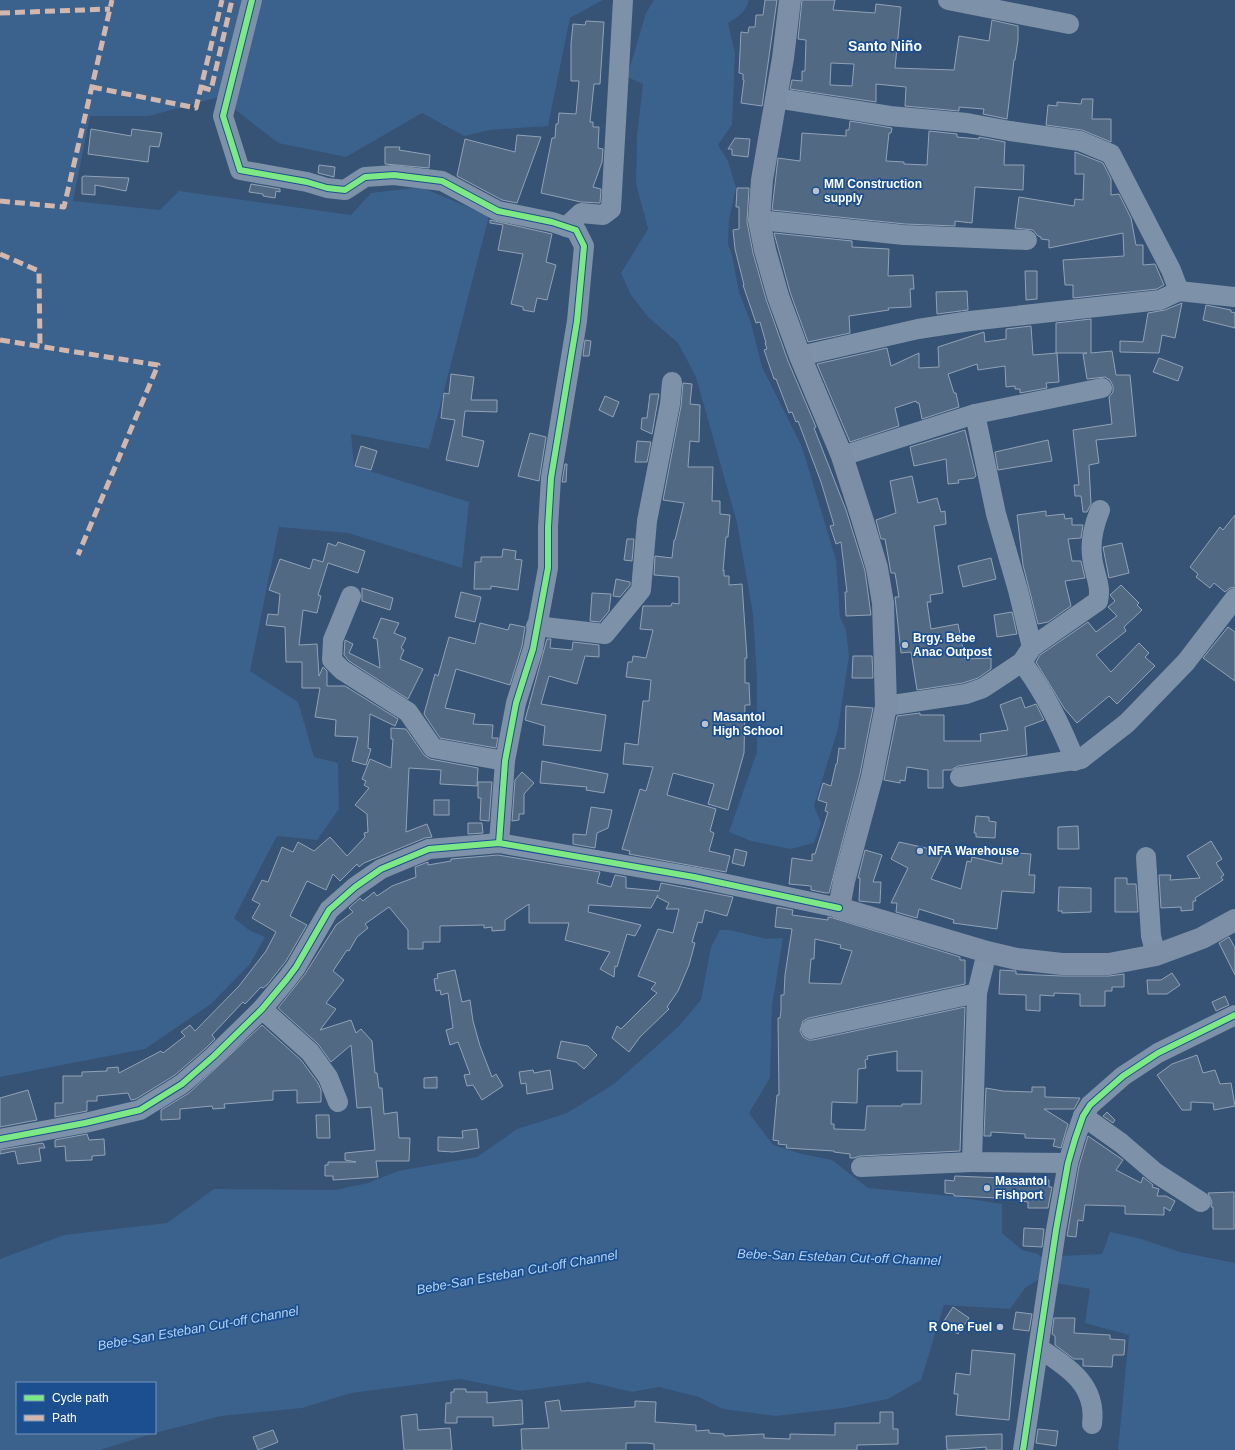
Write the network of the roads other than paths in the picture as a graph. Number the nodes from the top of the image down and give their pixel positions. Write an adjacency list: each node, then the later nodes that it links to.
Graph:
1 (252, 0): 8 (street)
2 (623, 0): 8 (street)
3 (790, 0): 6 (main road)
4 (948, 0): 5 (street)
5 (1069, 24)
6 (776, 98): 7 (main road); 10 (street)
7 (759, 220): 9 (street); 12 (main road)
8 (566, 227): 20 (street)
9 (1027, 240)
10 (1179, 292): 11 (street); 12 (street)
11 (1235, 297)
12 (800, 356): 16 (main road)
13 (672, 382): 20 (street)
14 (1102, 388): 15 (street)
15 (975, 414): 16 (street); 21 (street)
16 (842, 456): 22 (main road)
17 (1100, 510): 21 (street)
18 (351, 596): 23 (street)
19 (1235, 598): 24 (street)
20 (536, 626): 23 (street)
21 (1027, 655): 22 (street); 24 (street)
22 (886, 706): 28 (main road)
23 (505, 761): 26 (street)
24 (1075, 761): 25 (street)
25 (960, 777)
26 (499, 843): 28 (street); 33 (street)
27 (1146, 857): 31 (street)
28 (839, 908): 30 (main road)
29 (1235, 920): 31 (main road)
30 (987, 952): 31 (main road); 32 (street)
31 (1156, 955)
32 (977, 992): 35 (street); 39 (street)
33 (262, 1008): 36 (street); 38 (street)
34 (1235, 1015): 37 (street)
35 (811, 1029)
36 (338, 1102)
37 (1083, 1116): 40 (street); 42 (street)
38 (0, 1139)
39 (972, 1162): 40 (street); 41 (street)
40 (1068, 1163): 43 (street)
41 (861, 1167)
42 (1201, 1202)
43 (1039, 1348): 44 (street); 45 (street)
44 (1092, 1424)
45 (1023, 1450)

